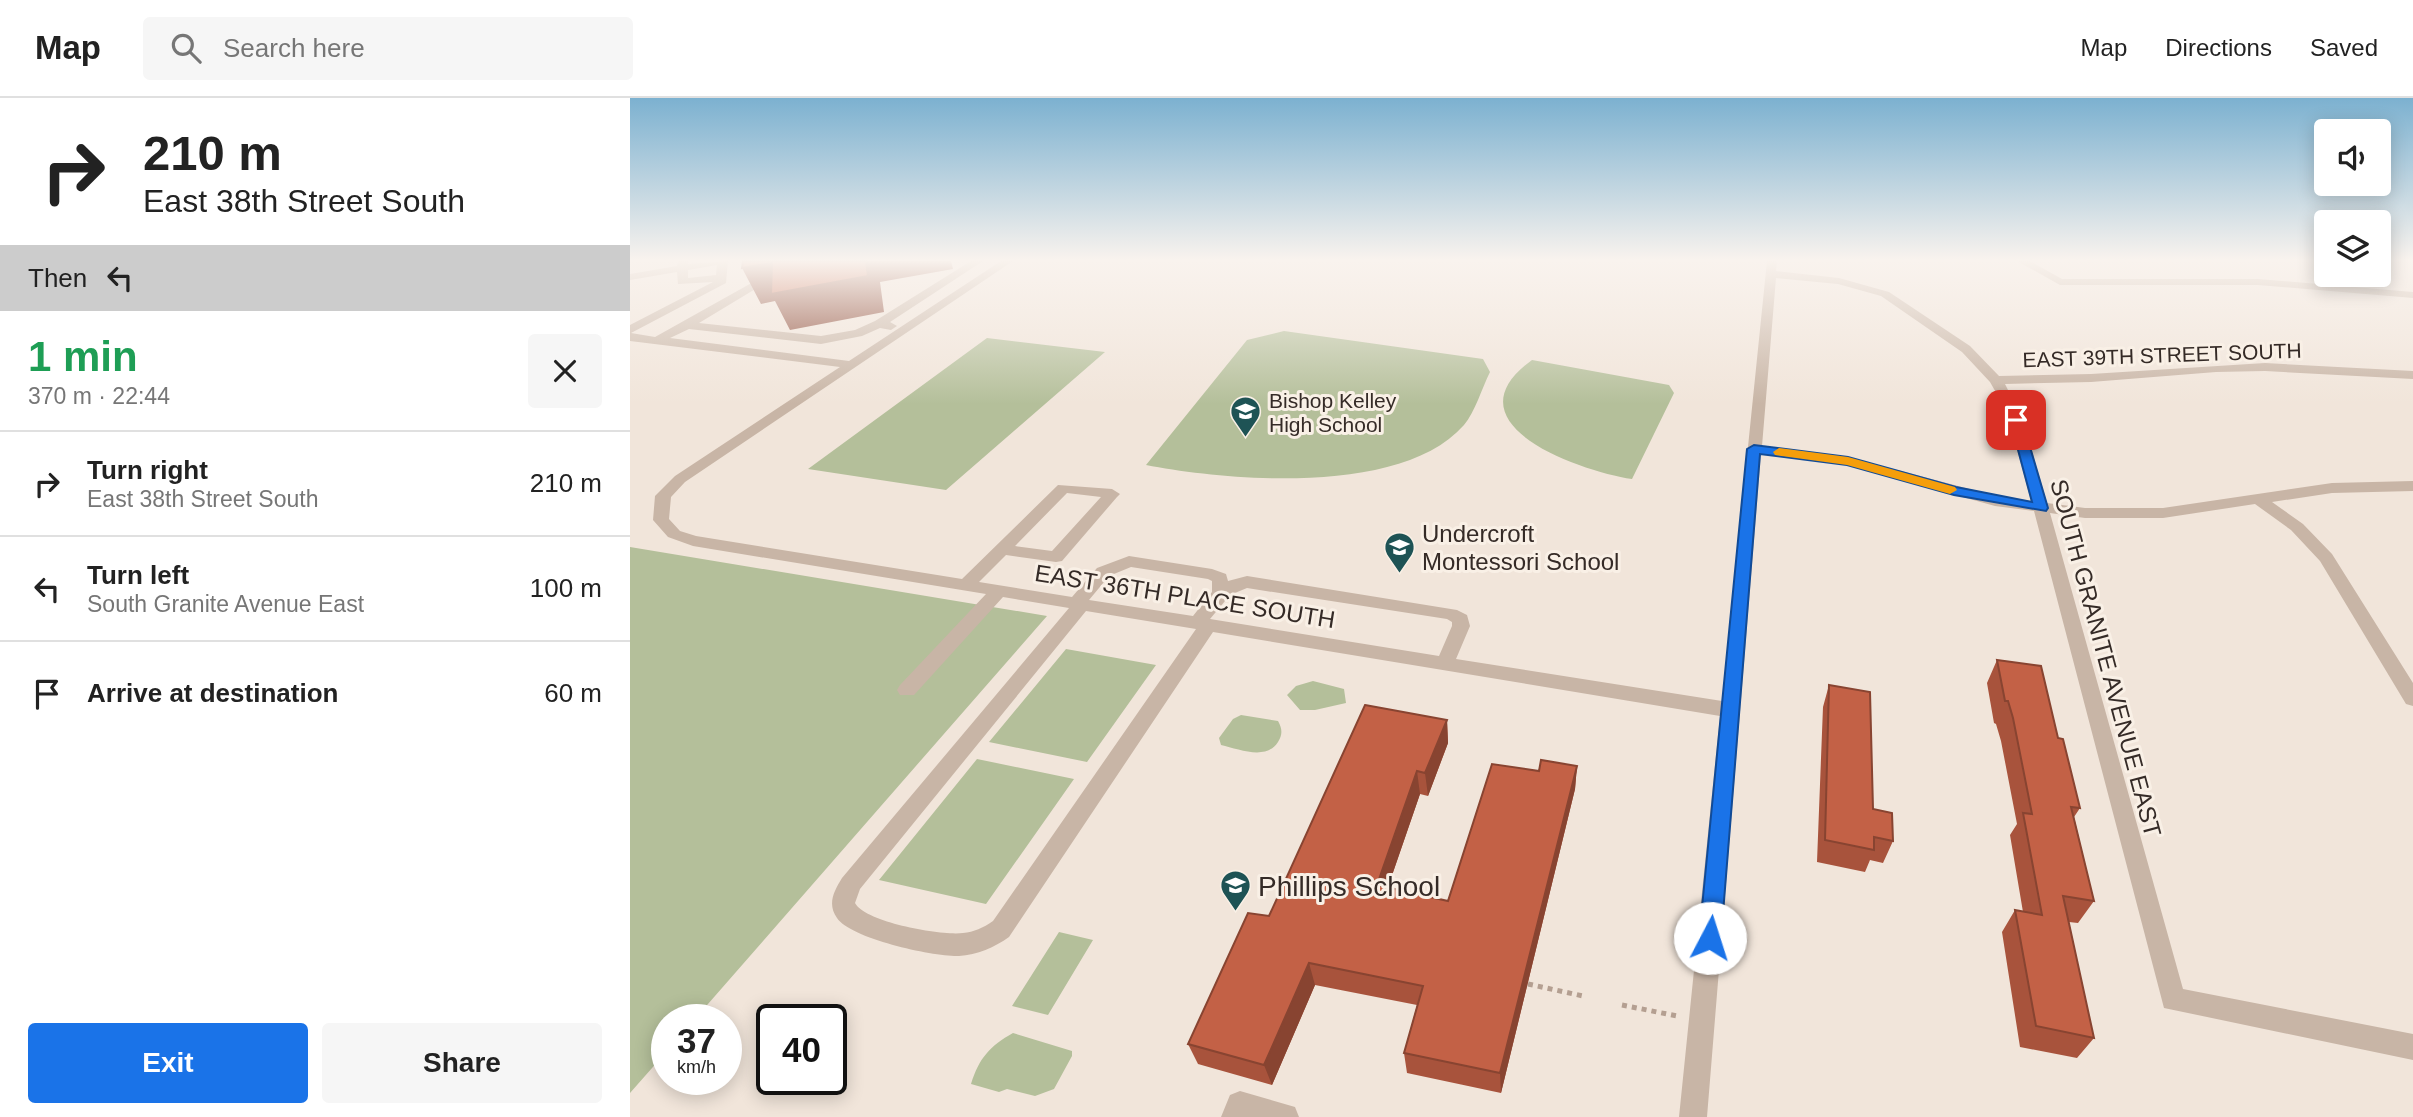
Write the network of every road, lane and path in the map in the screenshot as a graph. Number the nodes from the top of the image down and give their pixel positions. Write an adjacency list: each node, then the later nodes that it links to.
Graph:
1 (672, 309): 10 (street)
2 (712, 309): 8 (street)
3 (903, 309): 7 (street)
4 (937, 309): 9 (street)
5 (1767, 309): 16 (street)
6 (1906, 309): 15 (street, SOUTH GRANITE AVENUE EAST)
7 (879, 324): 8 (street); 9 (street)
8 (687, 325): 12 (street)
9 (908, 328): 13 (street)
10 (630, 330)
11 (630, 338): 12 (street)
12 (656, 341): 13 (street)
13 (852, 365): 21 (street, EAST 36TH PLACE SOUTH)
14 (2413, 375): 15 (street, EAST 39TH STREET SOUTH)
15 (1996, 380): 19 (street, SOUTH GRANITE AVENUE EAST)
16 (1754, 449): 19 (street); 29 (street)
17 (2413, 486): 18 (street)
18 (2258, 499): 19 (street); 28 (street)
19 (2041, 508): 34 (street, SOUTH GRANITE AVENUE EAST)
20 (1002, 550): 20 (street); 21 (street)
21 (967, 585): 22 (street, EAST 36TH PLACE SOUTH)
22 (999, 591): 24 (street, EAST 36TH PLACE SOUTH); 27 (street)
23 (1220, 592): 24 (street); 25 (street); 26 (street)
24 (1079, 604): 25 (street, EAST 36TH PLACE SOUTH); 25 (street)
25 (1203, 624): 26 (street, EAST 36TH PLACE SOUTH)
26 (1445, 663): 29 (street, EAST 36TH PLACE SOUTH)
27 (906, 690)
28 (2413, 699)
29 (1731, 710): 37 (street)
30 (1528, 984): 31 (path)
31 (1583, 996)
32 (1622, 1004): 33 (path)
33 (1677, 1016)
34 (2413, 1047)
35 (1235, 1117): 36 (street)
36 (1285, 1117)
37 (1693, 1117)

